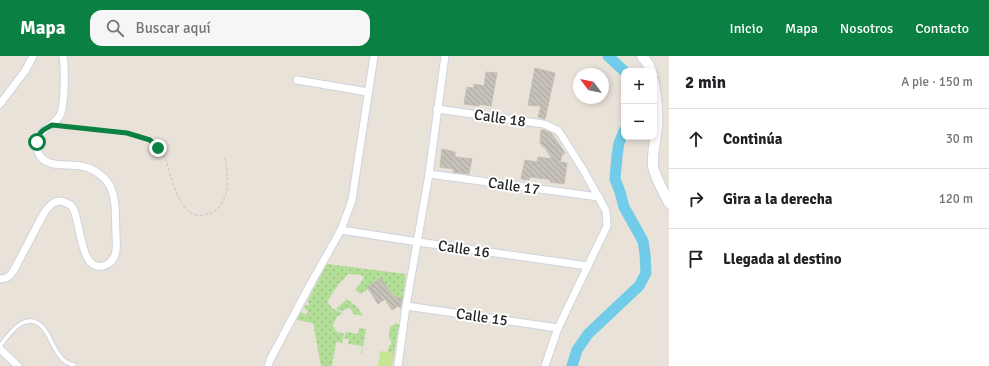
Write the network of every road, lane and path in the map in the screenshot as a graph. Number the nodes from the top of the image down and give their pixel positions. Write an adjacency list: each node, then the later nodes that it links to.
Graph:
1 (33, 56): 9 (street)
2 (63, 56): 12 (street)
3 (374, 56): 8 (street)
4 (444, 56): 11 (street)
5 (642, 56): 6 (street)
6 (650, 68)
7 (297, 80): 8 (street)
8 (368, 92): 17 (street)
9 (0, 104)
10 (656, 104): 16 (street)
11 (437, 109): 14 (street); 15 (street, Calle 18)
12 (52, 125): 13 (path); 20 (street)
13 (226, 156)
14 (429, 174): 15 (street, Calle 17); 18 (street)
15 (599, 197): 19 (street)
16 (669, 203)
17 (341, 230): 18 (street, Calle 16); 26 (street)
18 (418, 242): 19 (street, Calle 16); 21 (street)
19 (588, 266): 22 (street)
20 (0, 279)
21 (406, 306): 22 (street, Calle 15); 27 (street)
22 (558, 328): 28 (street)
23 (0, 348): 24 (street); 25 (lane)
24 (18, 366)
25 (74, 366)
26 (268, 366)
27 (398, 366)
28 (545, 366)

